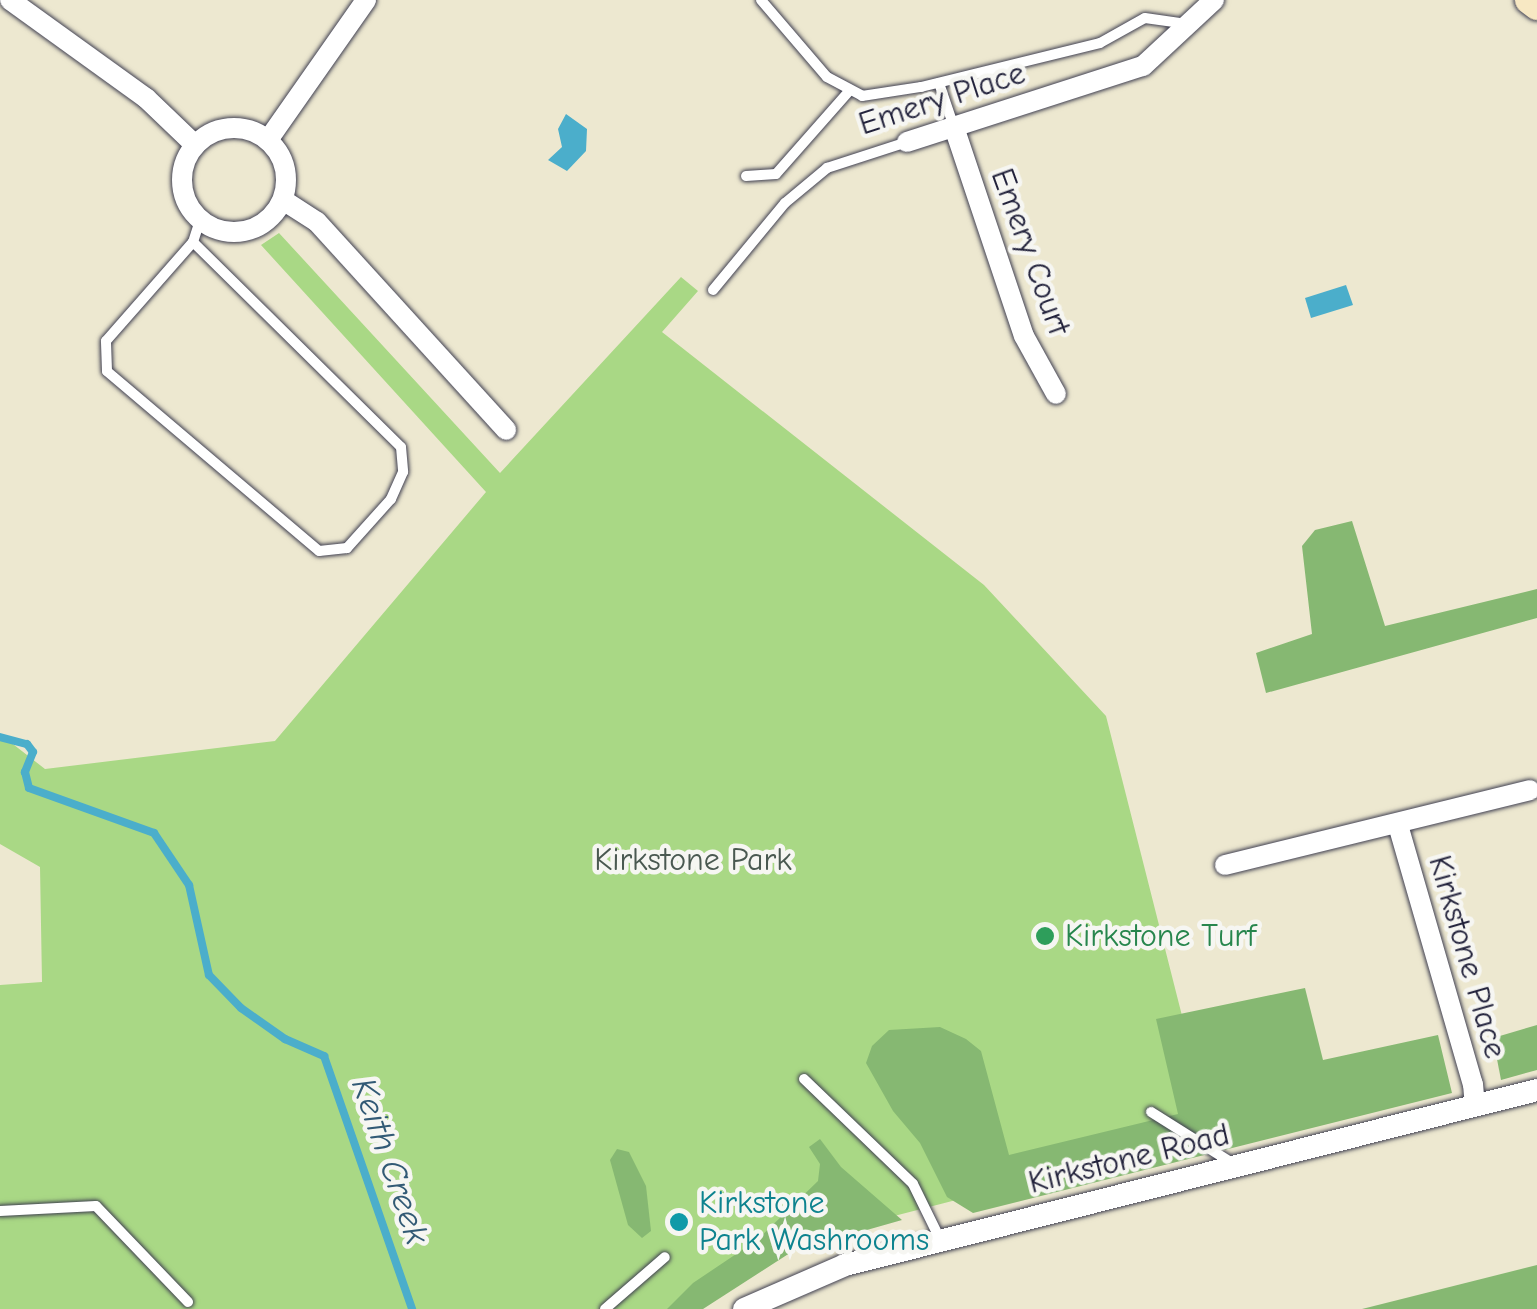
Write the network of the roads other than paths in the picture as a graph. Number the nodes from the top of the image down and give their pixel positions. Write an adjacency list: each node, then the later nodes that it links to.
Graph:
1 (10, 0): 13 (street)
2 (366, 0): 11 (street)
3 (760, 0): 9 (lane)
4 (1214, 0): 7 (street, Emery Place)
5 (1529, 0): 6 (main road)
6 (1537, 6)
7 (1191, 25): 8 (lane); 10 (street, Emery Place)
8 (940, 83): 9 (lane); 10 (lane)
9 (850, 90): 14 (lane)
10 (954, 127): 12 (street, Emery Place); 19 (street, Emery Court)
11 (268, 140): 13 (street); 15 (street)
12 (907, 142): 18 (lane, Emery Place)
13 (196, 145): 16 (street)
14 (746, 176)
15 (283, 200): 16 (street); 20 (street)
16 (200, 220): 17 (lane)
17 (193, 242): 17 (lane)
18 (713, 290)
19 (1056, 394)
20 (506, 430)
21 (1530, 790): 22 (street, Kirkstone Place)
22 (1398, 825): 23 (street, Kirkstone Place); 26 (street, Kirkstone Place)
23 (1225, 865)
24 (804, 1079): 30 (lane)
25 (1537, 1090): 26 (street, Kirkstone Road)
26 (1475, 1106): 28 (street, Kirkstone Road)
27 (1150, 1112): 28 (lane)
28 (1237, 1166): 30 (street, Kirkstone Road)
29 (0, 1211): 32 (lane)
30 (940, 1240): 34 (street, Kirkstone Road)
31 (665, 1257): 33 (lane)
32 (188, 1302)
33 (604, 1309)
34 (744, 1309)

